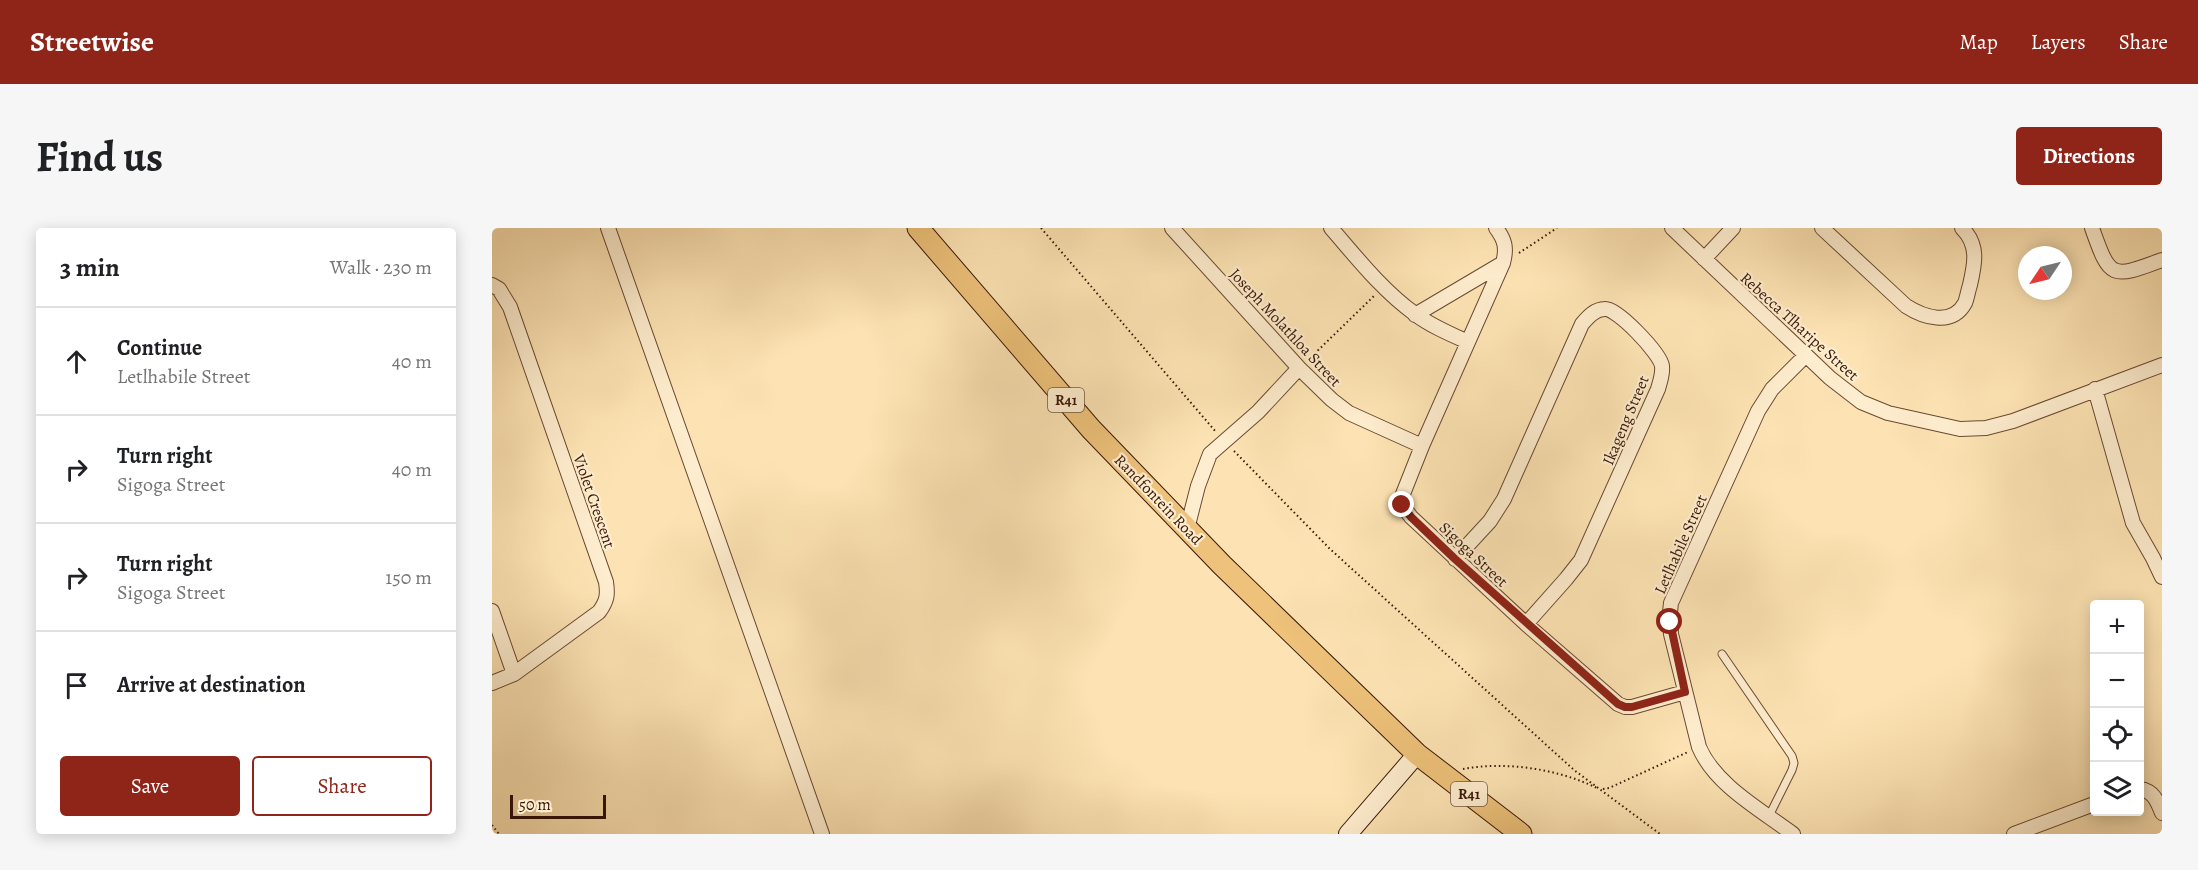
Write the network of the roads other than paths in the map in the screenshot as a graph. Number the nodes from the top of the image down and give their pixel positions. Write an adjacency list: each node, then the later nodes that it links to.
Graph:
1 (918, 228): 22 (main road, Randfontein Road / R41)
2 (1172, 228): 19 (street, Joseph Molathloa Street)
3 (1331, 228): 15 (street)
4 (1496, 228): 13 (street)
5 (1672, 228): 11 (street, Rebecca Tlharipe Street)
6 (1733, 228): 11 (street)
7 (1822, 228): 8 (street)
8 (1962, 228)
9 (2092, 228): 12 (street)
10 (608, 230): 36 (street)
11 (1704, 259): 17 (street, Rebecca Tlharipe Street)
12 (2162, 260)
13 (1503, 263): 15 (street); 16 (street, Sigoga Street)
14 (492, 285): 28 (street, Violet Crescent)
15 (1415, 315): 16 (street)
16 (1468, 342): 21 (street, Sigoga Street)
17 (1805, 356): 20 (street, Rebecca Tlharipe Street); 30 (street, Letlhabile Street)
18 (2162, 365): 20 (street, Rebecca Tlharipe Street)
19 (1299, 368): 21 (street, Joseph Molathloa Street); 22 (street)
20 (2095, 389): 24 (street)
21 (1422, 446): 23 (street, Sigoga Street)
22 (1187, 529): 31 (main road, Randfontein Road / R41)
23 (1455, 559): 26 (street, Sigoga Street); 26 (street, Ikageng Street)
24 (2162, 577)
25 (492, 611): 28 (street)
26 (1526, 624): 30 (street, Sigoga Street)
27 (1722, 654): 35 (lane)
28 (514, 674): 29 (street, Violet Crescent)
29 (492, 683)
30 (1685, 692): 35 (street, Letlhabile Street)
31 (1417, 754): 37 (street); 38 (main road, Randfontein Road / R41)
32 (2144, 790): 34 (street)
33 (2090, 806): 40 (street)
34 (2162, 813)
35 (1769, 816): 39 (street, Letlhabile Street)
36 (822, 834)
37 (1348, 834)
38 (1521, 834)
39 (1793, 834)
40 (2014, 834)

